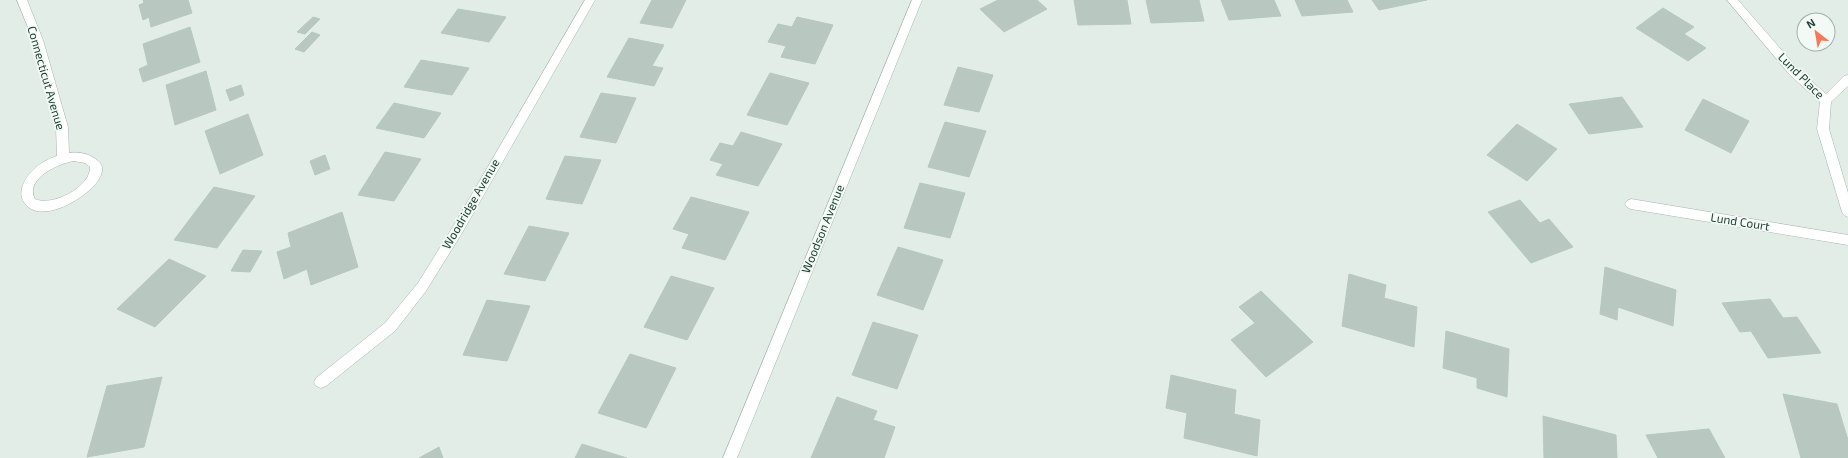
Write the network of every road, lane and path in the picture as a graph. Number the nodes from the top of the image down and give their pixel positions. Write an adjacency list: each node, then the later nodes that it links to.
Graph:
1 (22, 0): 7 (street, Connecticut Avenue)
2 (590, 0): 11 (street, Woodridge Avenue)
3 (916, 0): 12 (street, Woodson Avenue)
4 (1732, 0): 6 (street, Lund Place)
5 (1848, 79): 6 (street)
6 (1826, 101): 9 (street, Lund Place)
7 (63, 158): 7 (street)
8 (1631, 204): 10 (street, Lund Court)
9 (1848, 212)
10 (1848, 240)
11 (321, 382)
12 (730, 458)

